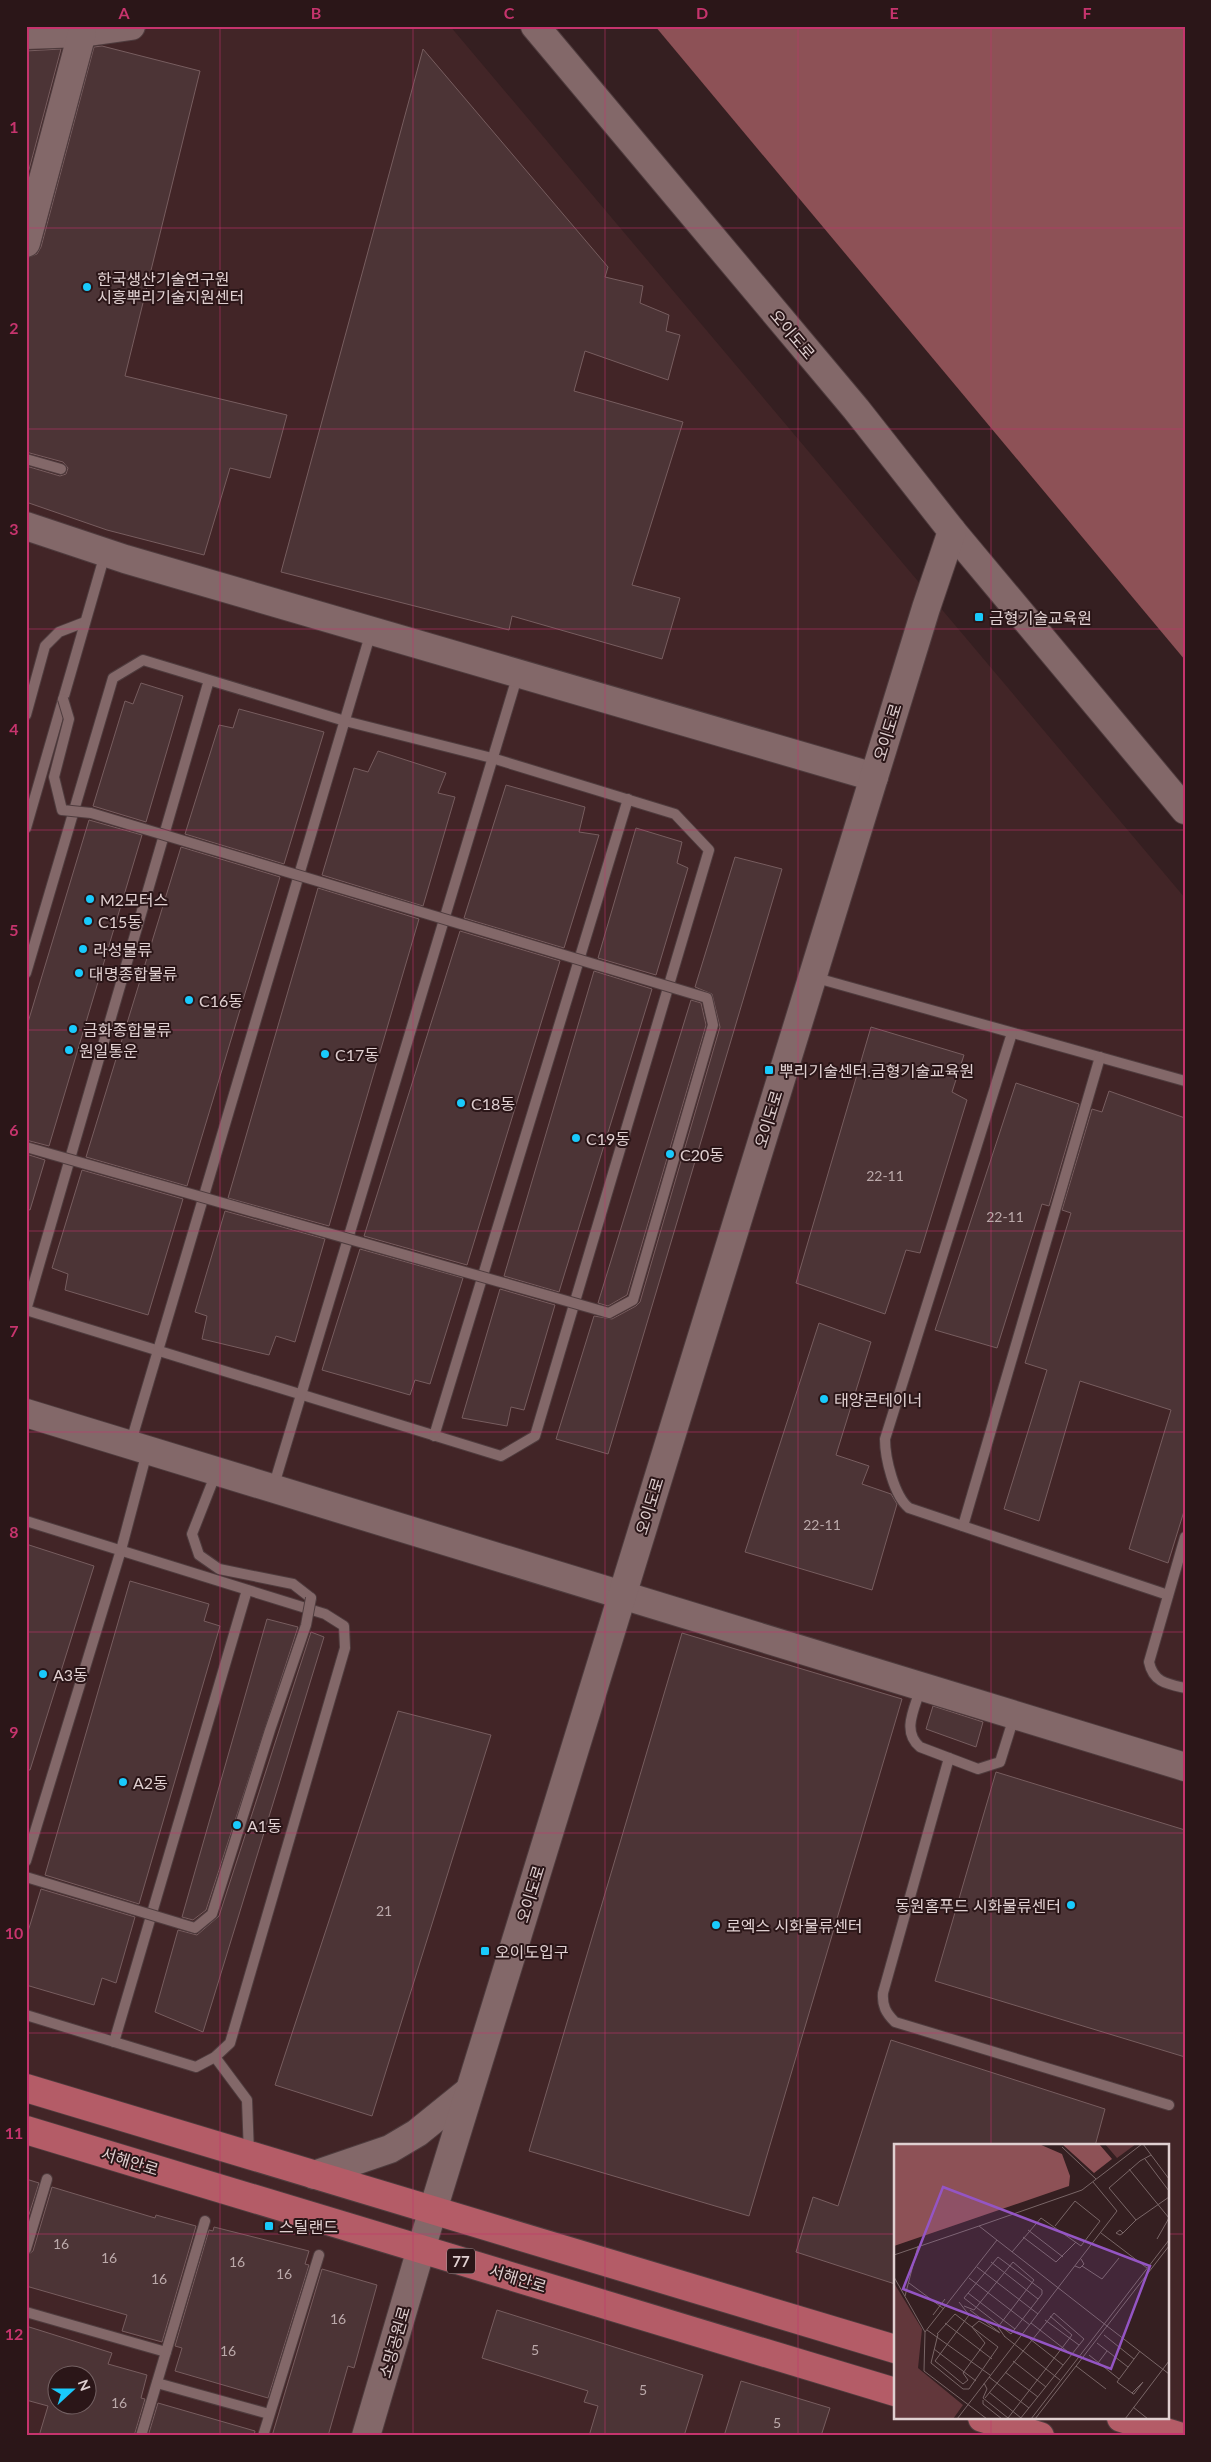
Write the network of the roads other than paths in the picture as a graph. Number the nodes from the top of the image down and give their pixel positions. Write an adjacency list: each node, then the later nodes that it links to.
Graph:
1 (131, 26): 3 (main road)
2 (535, 26): 9 (main road, 오이도로)
3 (82, 32): 4 (main road); 5 (main road)
4 (26, 35)
5 (26, 243)
6 (26, 459): 7 (lane)
7 (61, 469)
8 (26, 526): 10 (main road)
9 (952, 531): 19 (main road, 오이도로); 21 (main road)
10 (105, 553): 11 (lane); 12 (main road)
11 (85, 622): 15 (lane); 16 (lane)
12 (372, 631): 13 (main road); 17 (lane)
13 (518, 674): 18 (lane); 19 (main road)
14 (209, 680): 17 (lane); 23 (lane); 29 (lane)
15 (63, 699): 22 (lane); 28 (lane, bridge)
16 (26, 715)
17 (345, 721): 18 (lane); 29 (lane)
18 (492, 758): 20 (lane); 30 (lane)
19 (874, 777): 24 (main road, 오이도로)
20 (628, 800): 32 (lane); 32 (lane)
21 (1185, 810)
22 (26, 828)
23 (26, 973)
24 (812, 977): 25 (lane); 41 (main road, 오이도로)
25 (1012, 1033): 26 (lane); 37 (lane)
26 (1100, 1057): 27 (lane); 37 (lane)
27 (1185, 1081)
28 (26, 1147)
29 (159, 1350): 30 (lane); 33 (lane)
30 (301, 1395): 32 (lane); 35 (lane)
31 (26, 1414): 33 (main road)
32 (434, 1436)
33 (139, 1449): 34 (main road); 39 (lane)
34 (217, 1472): 35 (main road); 49 (lane, bridge)
35 (273, 1489): 41 (main road)
36 (26, 1521): 39 (lane)
37 (963, 1526): 42 (lane)
38 (1185, 1537): 42 (lane)
39 (121, 1550): 40 (lane); 48 (lane)
40 (247, 1590): 51 (lane); 52 (lane)
41 (622, 1595): 43 (main road); 54 (main road, 오이도로)
42 (1168, 1595): 44 (lane)
43 (921, 1686): 45 (main road); 46 (lane)
44 (1185, 1688)
45 (1014, 1715): 46 (lane); 47 (main road)
46 (949, 1758): 55 (lane)
47 (1185, 1767)
48 (26, 1861)
49 (26, 1877)
50 (26, 2015): 51 (lane)
51 (114, 2042): 52 (lane)
52 (215, 2057): 57 (lane)
53 (26, 2088): 57 (main road)
54 (469, 2091): 58 (main road); 60 (main road, 오이도로)
55 (1169, 2105)
56 (26, 2130): 62 (main road, 서해안로 / 77)
57 (249, 2155): 58 (main road)
58 (314, 2175): 60 (main road)
59 (47, 2180): 63 (lane)
60 (433, 2210): 62 (main road, 오이도로); 66 (main road)
61 (205, 2221): 67 (lane)
62 (421, 2248): 69 (main road, 서해안로 / 77); 76 (main road, 소망공원로)
63 (26, 2249)
64 (319, 2255): 70 (lane)
65 (26, 2312): 67 (lane)
66 (894, 2350)
67 (166, 2352): 68 (lane)
68 (157, 2383): 70 (lane); 74 (lane)
69 (894, 2392)
70 (269, 2414): 75 (lane)
71 (988, 2420): 77 (main road)
72 (1130, 2420): 73 (main road)
73 (1180, 2433)
74 (141, 2436)
75 (263, 2436)
76 (366, 2436)
77 (1040, 2436)

